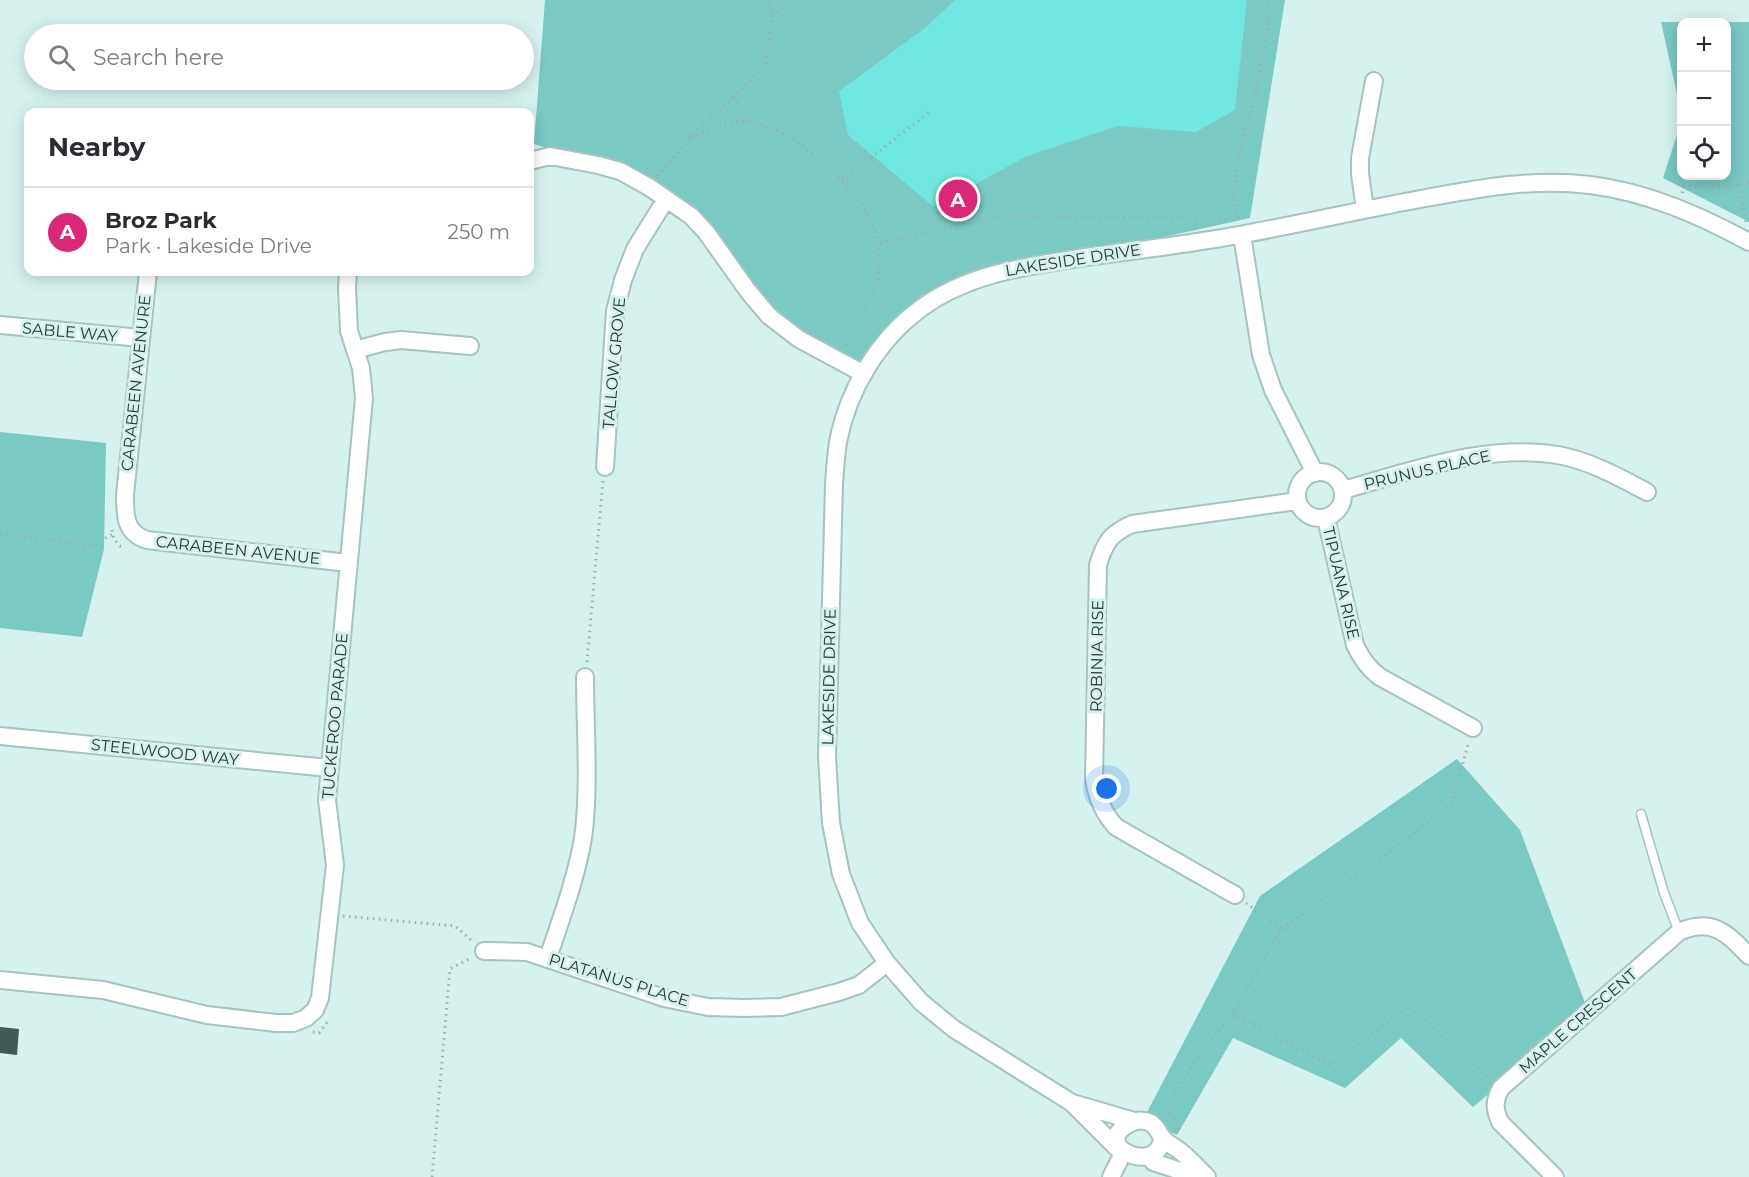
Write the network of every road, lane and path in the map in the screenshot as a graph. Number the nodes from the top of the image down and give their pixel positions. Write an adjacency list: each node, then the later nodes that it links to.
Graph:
1 (768, 0): 4 (path)
2 (787, 0): 4 (path)
3 (1267, 0): 18 (path)
4 (773, 16): 6 (path)
5 (1374, 81): 17 (street)
6 (733, 97): 8 (path); 9 (path)
7 (932, 110): 11 (path)
8 (752, 121): 9 (path); 11 (path)
9 (692, 137): 14 (path)
10 (534, 160): 14 (street)
11 (842, 180): 20 (path)
12 (1749, 182): 13 (path)
13 (1739, 185): 16 (path); 19 (path)
14 (649, 187): 15 (street)
15 (666, 199): 27 (street); 29 (street, TALLOW GROVE)
16 (1678, 207): 17 (street, LAKESIDE DRIVE); 19 (street, LAKESIDE DRIVE)
17 (1365, 209): 18 (street, LAKESIDE DRIVE)
18 (1240, 227): 20 (path); 28 (street, LAKESIDE DRIVE); 30 (street)
19 (1748, 235)
20 (880, 243): 27 (path)
21 (148, 276): 24 (street, CARABEEN AVENURE)
22 (348, 276): 26 (street, TUCKEROO PARADE)
23 (0, 325): 24 (street, SABLE WAY)
24 (141, 338): 35 (street, CARABEEN AVENURE)
25 (470, 346): 26 (street)
26 (355, 350): 37 (street, TUCKEROO PARADE)
27 (840, 361): 28 (street)
28 (862, 373): 50 (street, LAKESIDE DRIVE)
29 (605, 467): 38 (path)
30 (1315, 473): 31 (street); 33 (street)
31 (1343, 490): 32 (street, PRUNUS PLACE); 34 (street, TIPUANA RISE)
32 (1647, 492)
33 (1297, 501): 34 (street, TIPUANA RISE); 43 (street, ROBINIA RISE)
34 (1326, 518): 39 (street, TIPUANA RISE)
35 (127, 525): 36 (path); 37 (street, CARABEEN AVENUE)
36 (0, 533)
37 (348, 563): 41 (street, TUCKEROO PARADE)
38 (585, 677): 49 (street)
39 (1473, 728): 45 (path)
40 (0, 736): 41 (street, STEELWOOD WAY)
41 (329, 768): 44 (street, TUCKEROO PARADE)
42 (1641, 814): 46 (lane)
43 (1235, 895): 45 (path)
44 (330, 914): 47 (path); 51 (street, TUCKEROO PARADE)
45 (1281, 929): 52 (path)
46 (1679, 932): 48 (street); 53 (street, MAPLE CRESCENT)
47 (484, 951): 49 (street, PLATANUS PLACE); 60 (path)
48 (1749, 956)
49 (548, 958): 50 (street, PLATANUS PLACE)
50 (887, 963): 54 (street, LAKESIDE DRIVE)
51 (0, 980)
52 (1233, 1014): 53 (path); 57 (path)
53 (1502, 1088): 64 (street)
54 (1072, 1103): 55 (street, LAKESIDE DRIVE); 58 (street, LAKESIDE DRIVE)
55 (1134, 1121): 56 (street, LAKESIDE DRIVE); 58 (street)
56 (1162, 1138): 57 (street, LAKESIDE DRIVE); 59 (street)
57 (1181, 1152): 63 (street, LAKESIDE DRIVE)
58 (1119, 1153): 59 (street, LAKESIDE DRIVE); 61 (street)
59 (1147, 1166): 62 (street, LAKESIDE DRIVE)
60 (432, 1177)
61 (1111, 1177)
62 (1199, 1177)
63 (1207, 1177)
64 (1556, 1177)

